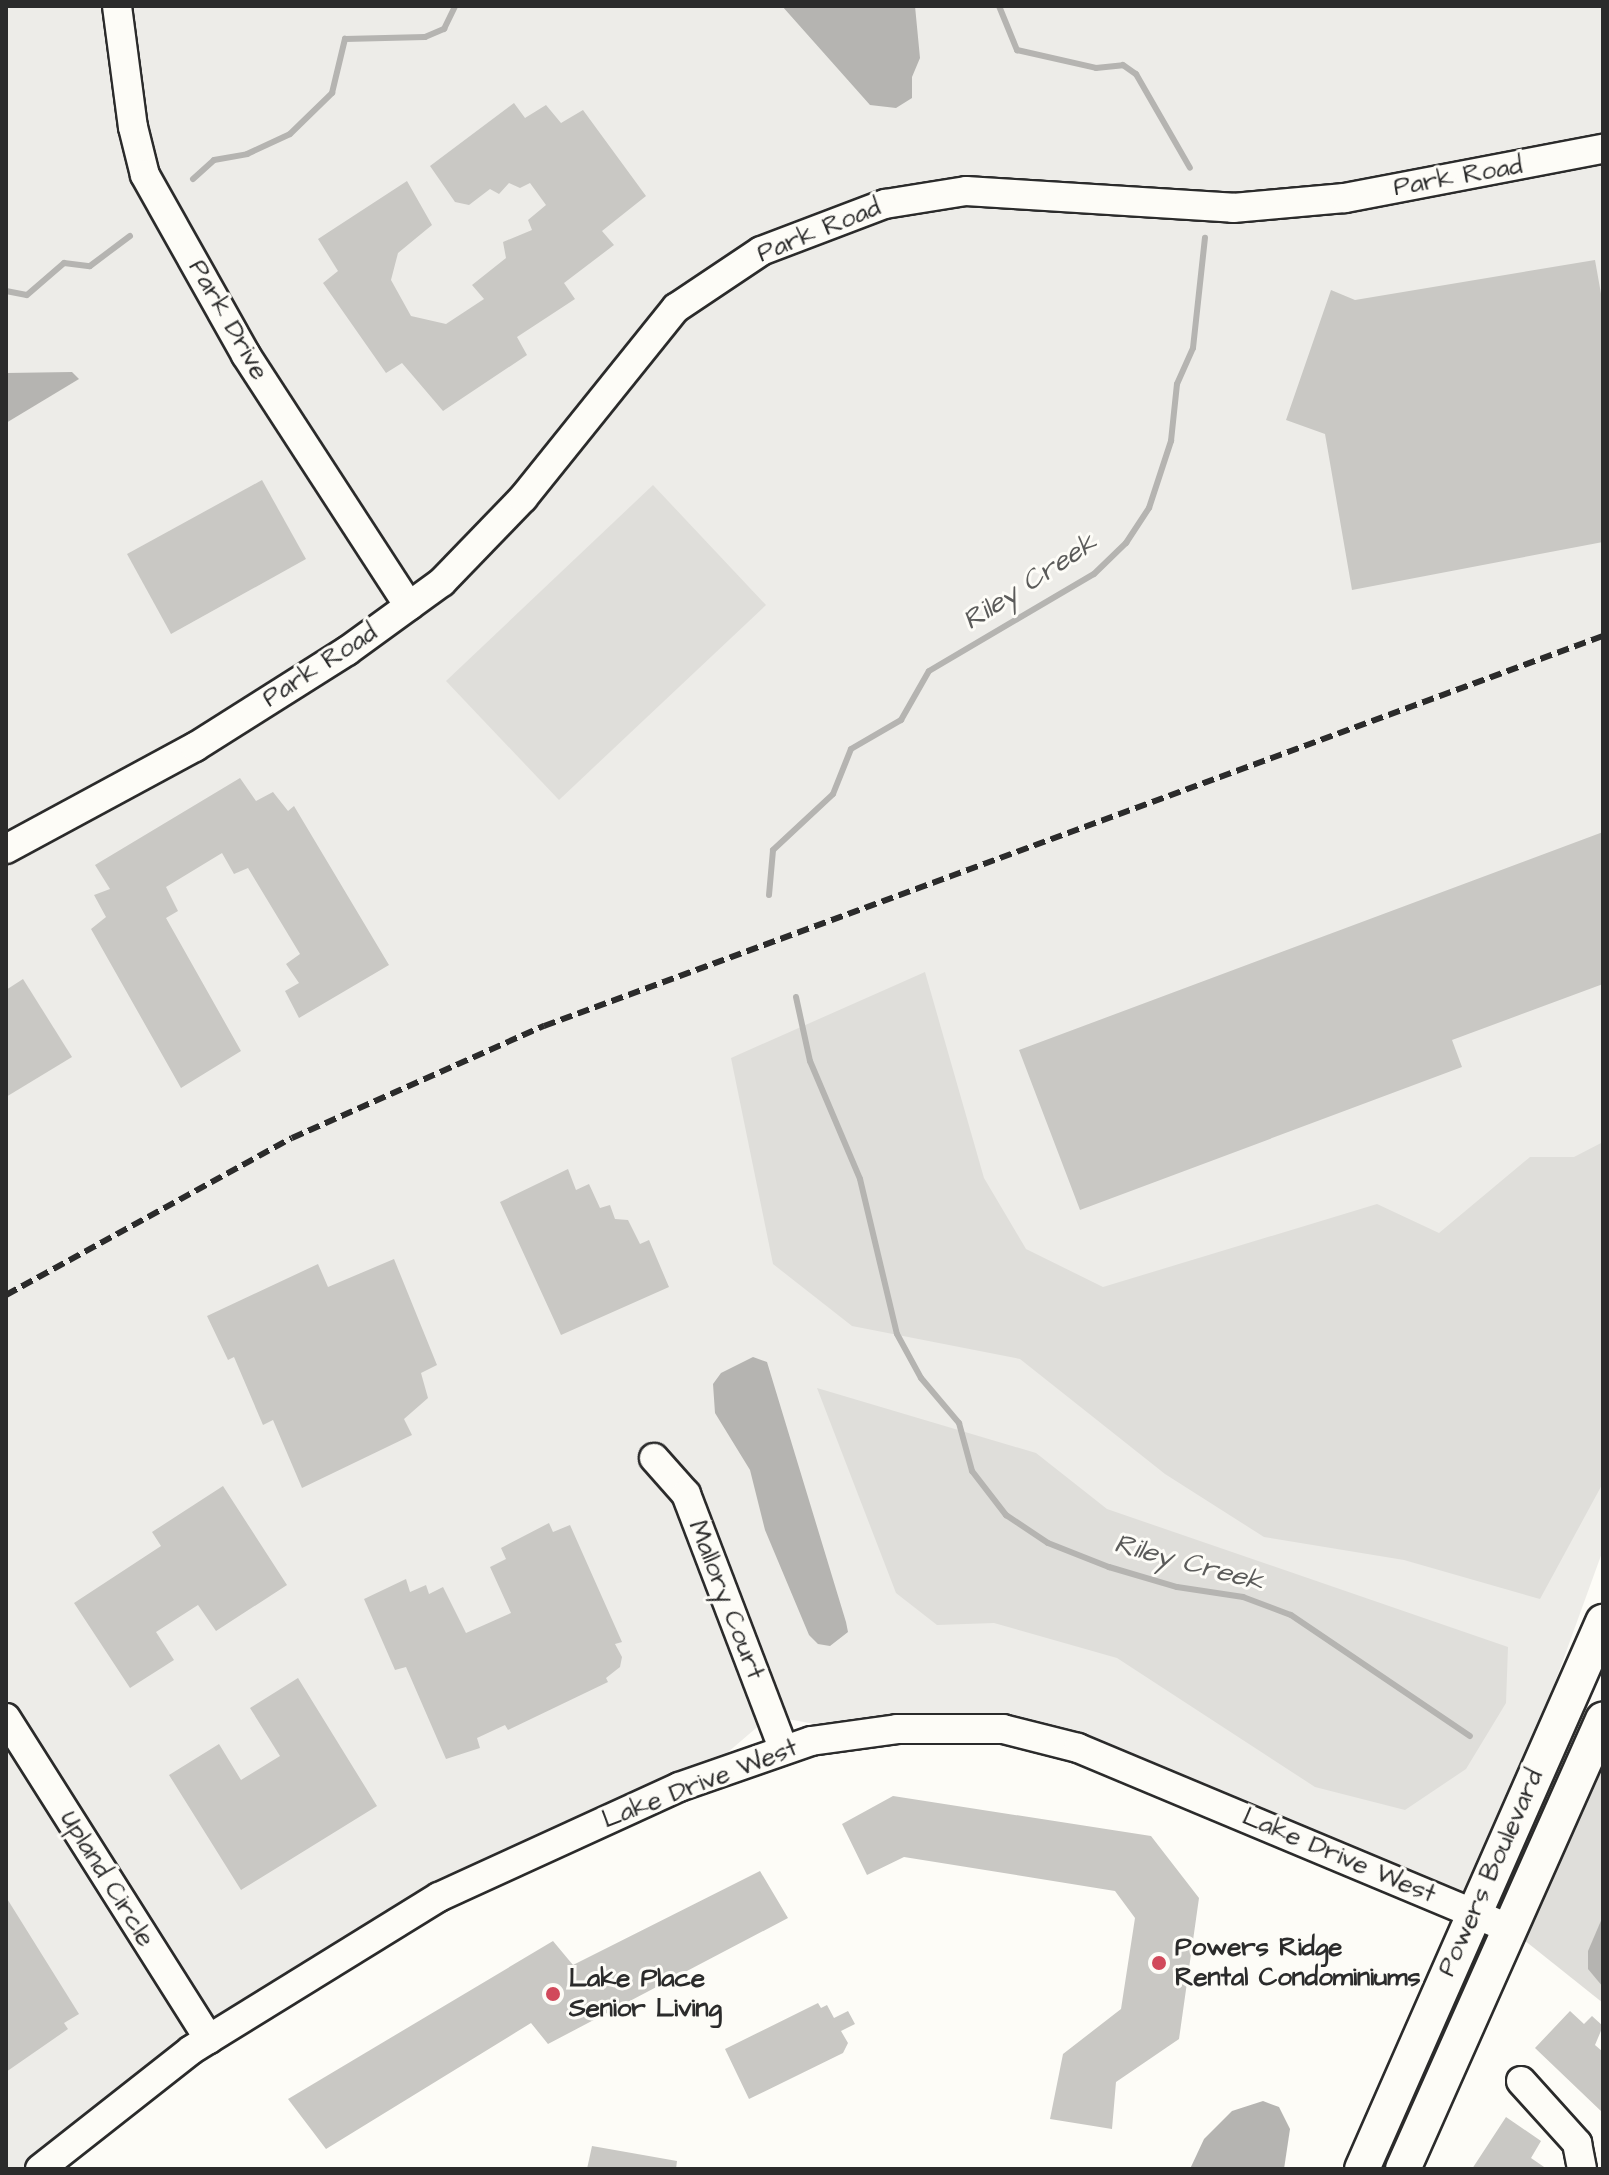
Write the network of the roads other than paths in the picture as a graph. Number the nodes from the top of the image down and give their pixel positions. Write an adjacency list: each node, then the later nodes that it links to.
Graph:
1 (117, 6): 3 (street, Park Drive)
2 (1603, 149): 3 (street, Park Road)
3 (409, 606): 4 (street, Park Road)
4 (6, 849)
5 (654, 1458): 9 (street, Mallory Court)
6 (1603, 1622): 10 (main road, Powers Boulevard)
7 (6, 1718): 12 (street, Upland Circle)
8 (1603, 1719): 11 (main road, Powers Boulevard)
9 (784, 1750): 10 (street, Lake Drive West); 12 (street, Lake Drive West)
10 (1471, 1914): 11 (street, Lake Drive West); 15 (main road, Powers Boulevard)
11 (1509, 1928): 16 (main road, Powers Boulevard)
12 (209, 2039): 14 (street, Lake Drive West)
13 (1521, 2081): 17 (street)
14 (40, 2169)
15 (1362, 2169)
16 (1403, 2169)
17 (1582, 2169)

